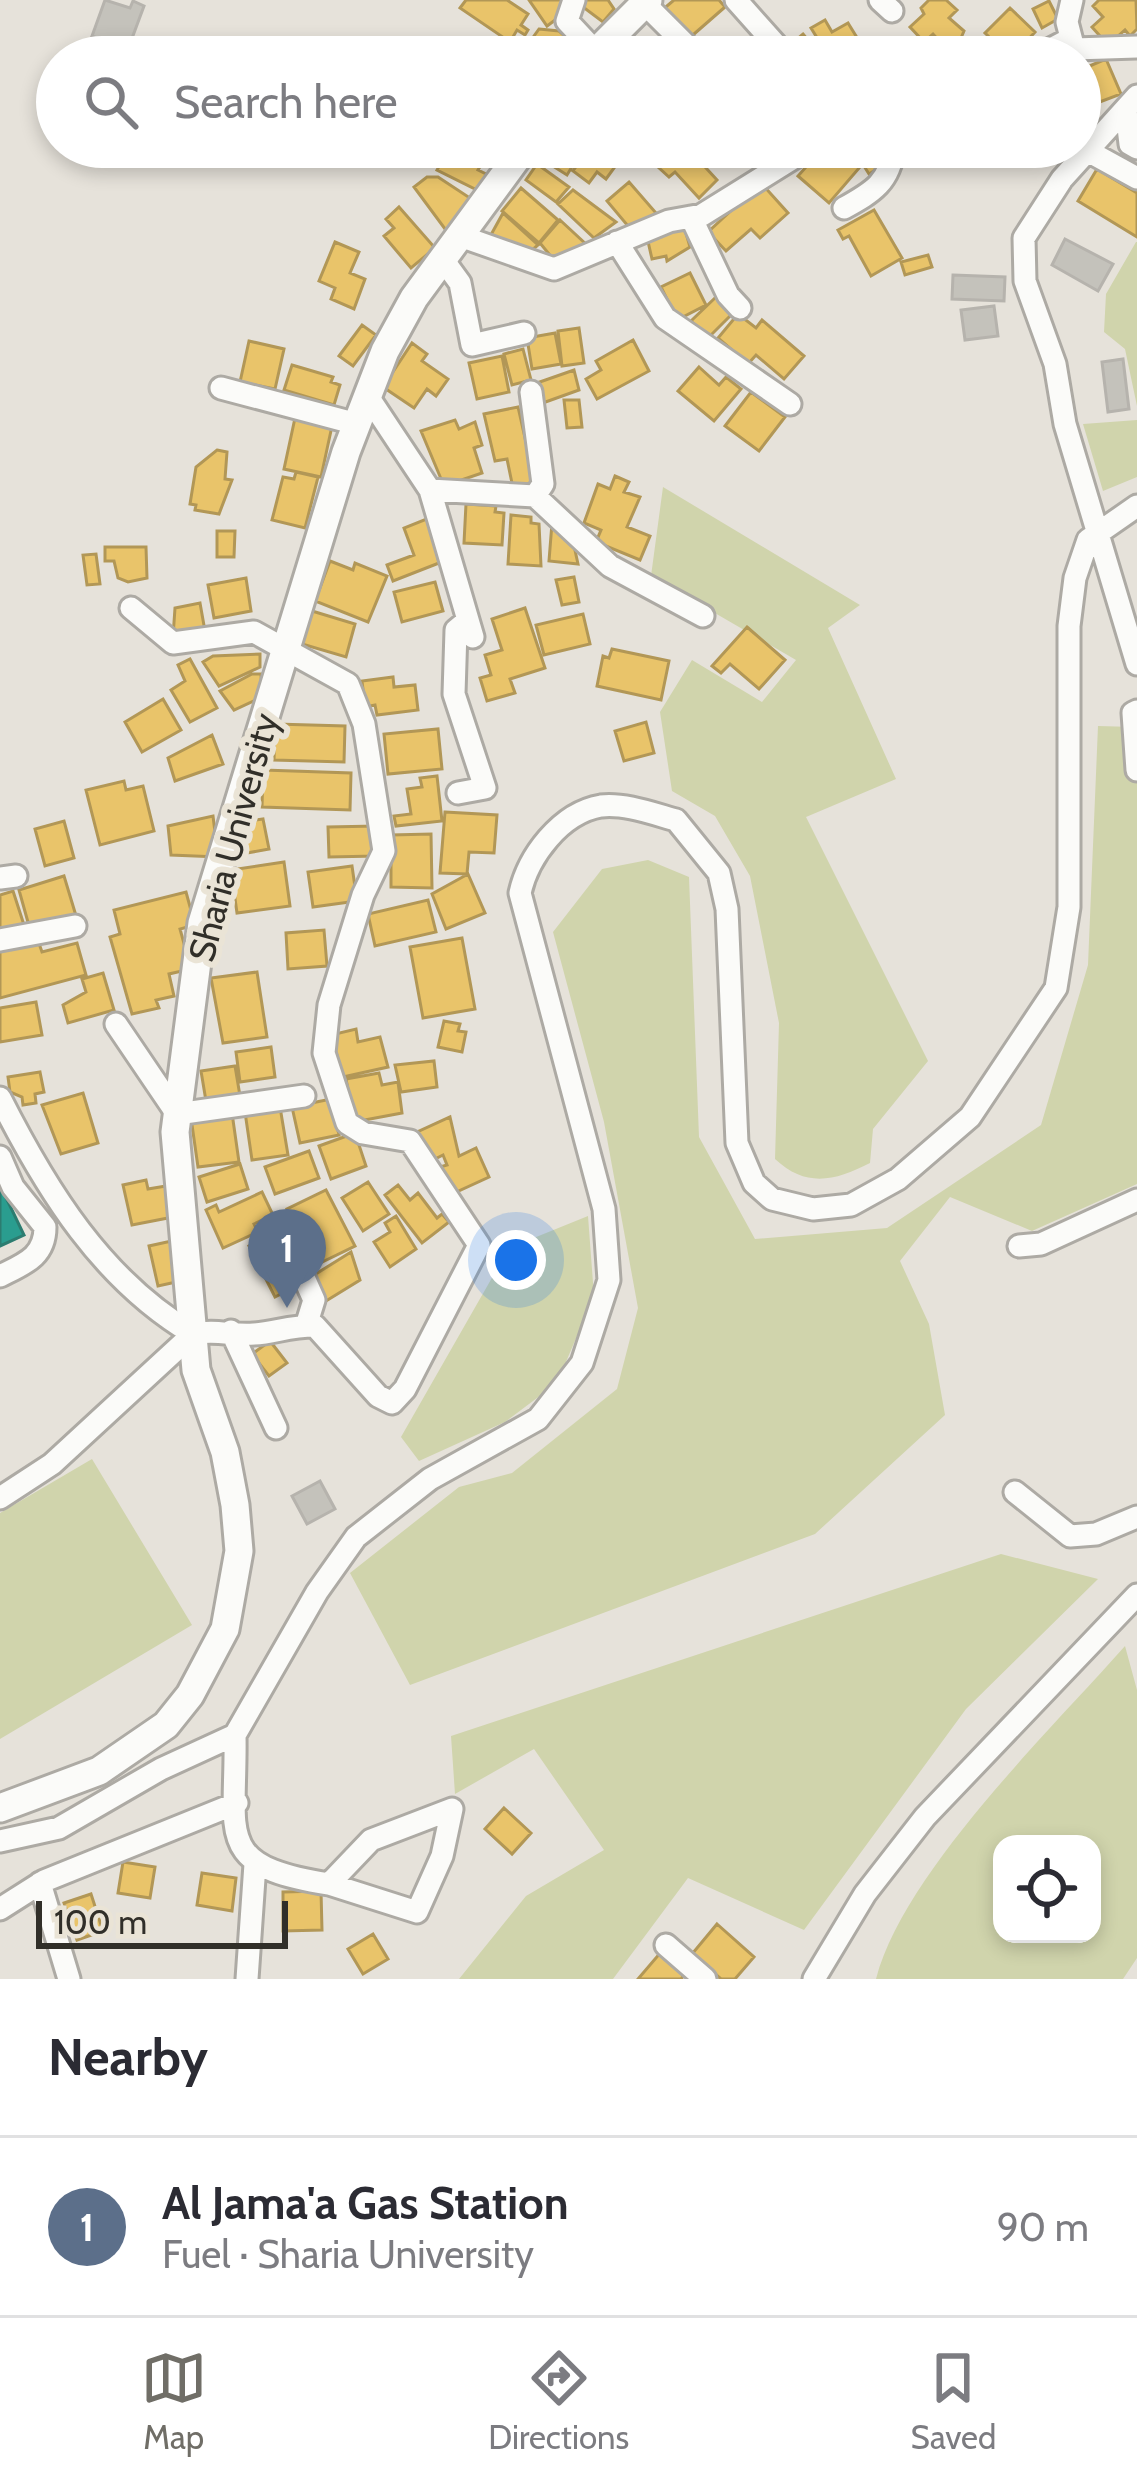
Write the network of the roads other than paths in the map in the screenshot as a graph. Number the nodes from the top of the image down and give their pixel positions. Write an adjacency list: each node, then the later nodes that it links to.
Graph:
1 (574, 0): 5 (street)
2 (736, 0): 8 (street)
3 (1072, 0): 9 (street)
4 (646, 2): 6 (main road); 7 (street)
5 (579, 36)
6 (612, 36)
7 (678, 36)
8 (768, 36)
9 (1070, 36)
10 (1137, 46): 11 (street)
11 (1101, 50)
12 (1131, 103): 13 (street); 14 (street)
13 (1101, 134)
14 (1137, 148)
15 (1101, 158): 20 (street)
16 (511, 168): 23 (main road, Sharia University)
17 (775, 168): 22 (street)
18 (891, 168): 21 (street)
19 (1073, 168): 36 (street)
20 (1137, 178)
21 (844, 208)
22 (691, 217): 24 (street); 26 (street)
23 (463, 237): 24 (street); 25 (main road, Sharia University)
24 (616, 242): 31 (street)
25 (444, 261): 27 (street); 30 (main road, Sharia University)
26 (740, 308)
27 (524, 333)
28 (221, 388): 32 (street)
29 (531, 392): 34 (street)
30 (367, 395): 32 (main road, Sharia University); 33 (street)
31 (790, 404)
32 (357, 424): 39 (main road, Sharia University)
33 (430, 490): 34 (street); 43 (street)
34 (535, 496): 38 (street)
35 (1137, 506): 36 (street)
36 (1095, 521): 40 (street); 63 (street)
37 (130, 608): 39 (street)
38 (703, 616)
39 (284, 648): 49 (main road, Sharia University); 55 (street)
40 (1137, 664)
41 (1137, 711): 42 (street)
42 (1137, 770)
43 (458, 793)
44 (75, 926): 45 (street)
45 (0, 940)
46 (116, 1024): 49 (street)
47 (304, 1096): 49 (street)
48 (0, 1098): 57 (street)
49 (177, 1114): 57 (main road, Sharia University)
50 (0, 1157): 54 (street)
51 (1137, 1199): 53 (street)
52 (281, 1226): 55 (street)
53 (1019, 1246)
54 (0, 1276)
55 (306, 1326): 56 (street)
56 (231, 1330): 57 (street); 58 (street)
57 (193, 1334): 60 (street); 65 (main road); 66 (main road)
58 (276, 1428)
59 (1015, 1492): 61 (street)
60 (0, 1498)
61 (1137, 1517)
62 (1137, 1595): 76 (street)
63 (235, 1735): 64 (street); 67 (street)
64 (236, 1803): 68 (street); 69 (street)
65 (0, 1808)
66 (0, 1820)
67 (0, 1841)
68 (255, 1864): 70 (street); 74 (street)
69 (40, 1883): 71 (street); 73 (street)
70 (329, 1884): 70 (street)
71 (0, 1909)
72 (666, 1945): 75 (street)
73 (70, 1979)
74 (247, 1979)
75 (704, 1979)
76 (814, 1979)

